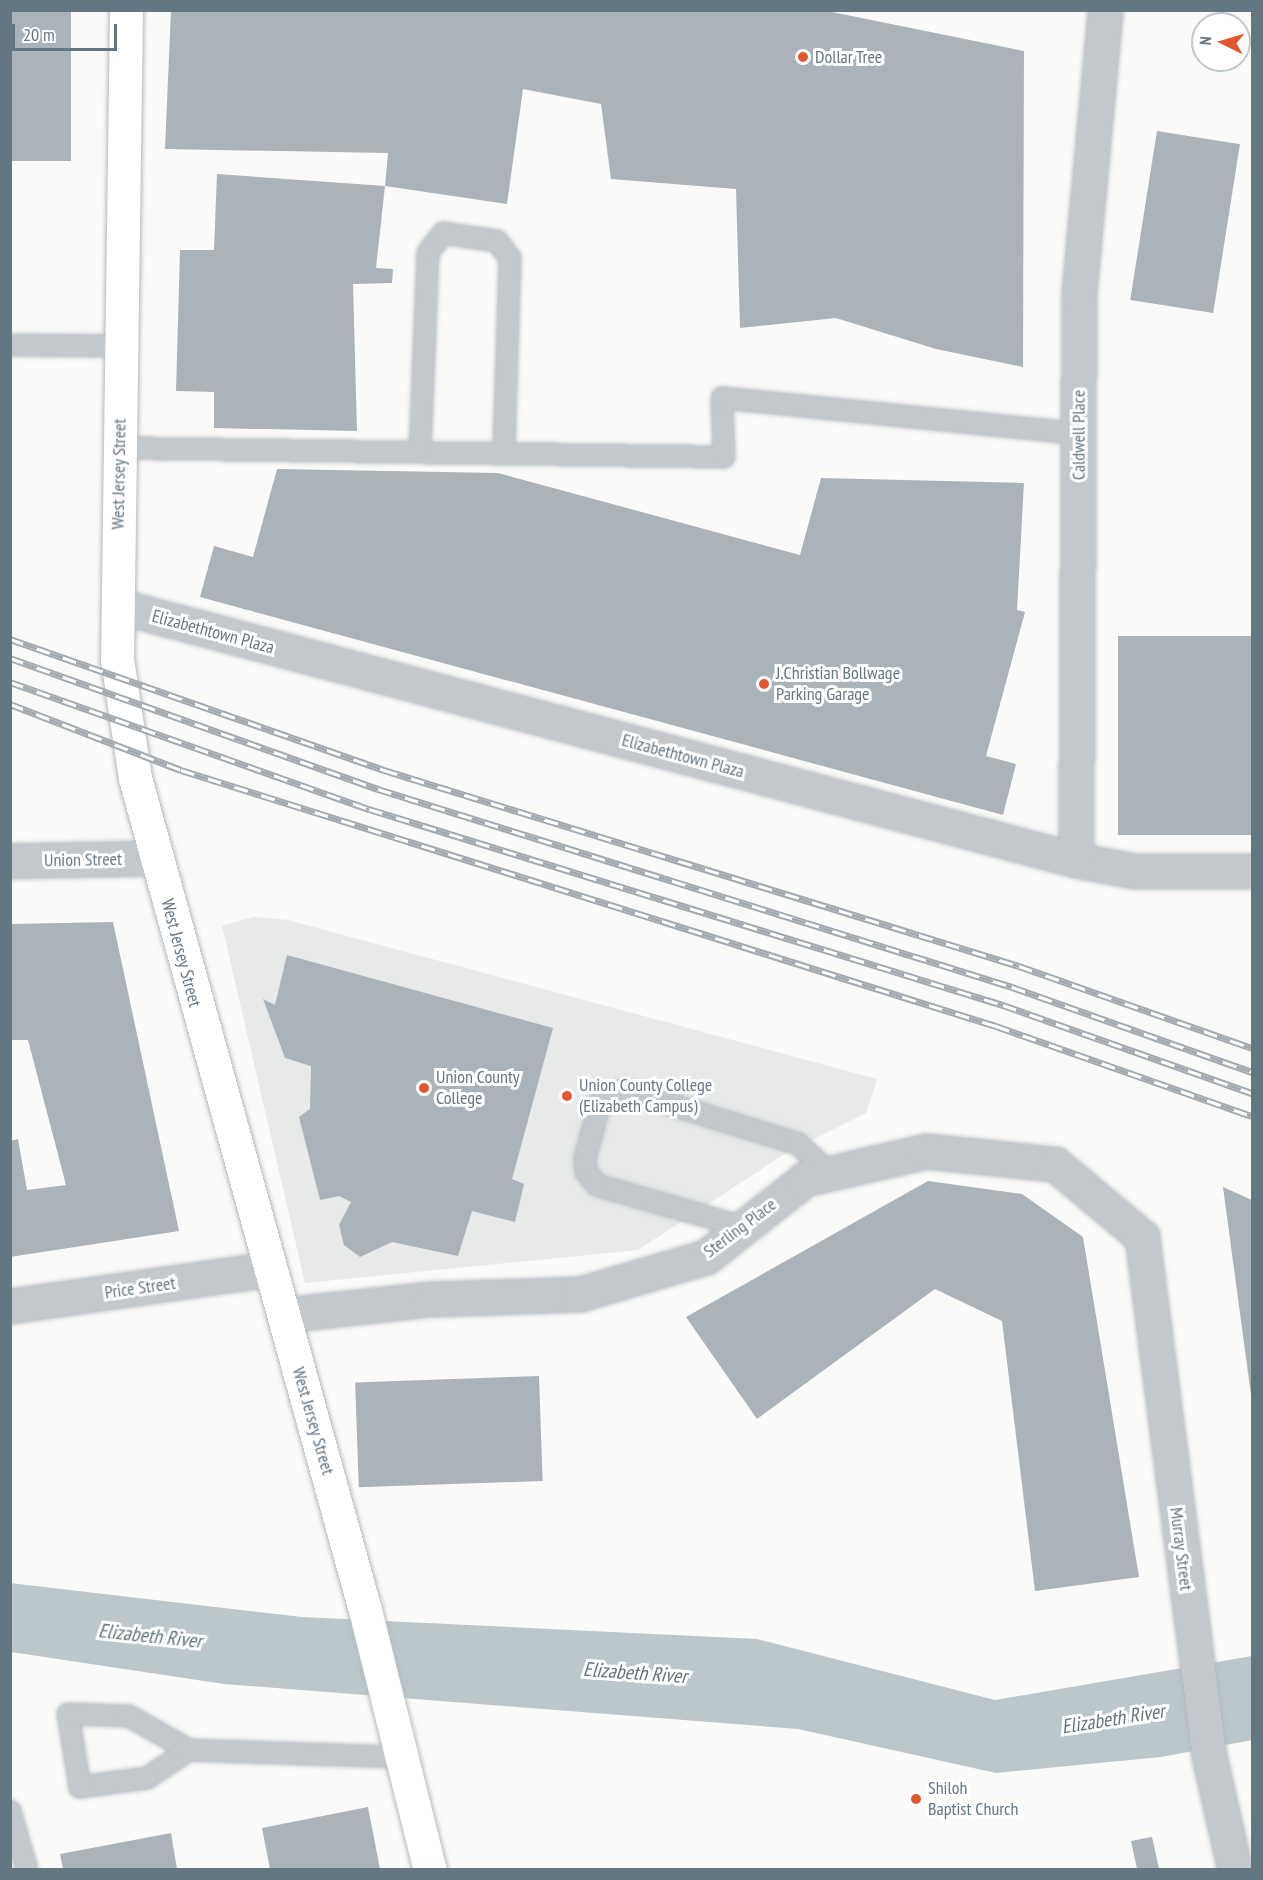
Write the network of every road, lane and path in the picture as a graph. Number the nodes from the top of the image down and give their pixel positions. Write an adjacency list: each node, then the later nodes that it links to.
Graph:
1 (126, 10): 4 (street, West Jersey Street)
2 (1105, 10): 5 (street, Caldwell Place)
3 (10, 345): 4 (lane)
4 (121, 346): 6 (street, West Jersey Street)
5 (1080, 434): 8 (lane); 11 (street, Caldwell Place)
6 (120, 448): 7 (lane); 9 (street, West Jersey Street)
7 (420, 452): 8 (lane); 8 (lane)
8 (504, 453)
9 (118, 606): 10 (street, West Jersey Street); 11 (street, Elizabethtown Plaza)
10 (155, 858): 12 (street, Union Street); 17 (street, West Jersey Street)
11 (1076, 860): 13 (street, Elizabethtown Plaza)
12 (10, 861)
13 (1252, 871)
14 (830, 1173): 15 (street, Sterling Place); 15 (lane); 16 (street, Sterling Place)
15 (743, 1227): 19 (street, Sterling Place)
16 (1134, 1228): 25 (street, Murray Street)
17 (269, 1269): 18 (street, Price Street); 19 (street, West Jersey Street)
18 (10, 1306)
19 (283, 1315): 21 (street, West Jersey Street)
20 (189, 1750): 20 (lane); 21 (lane)
21 (402, 1757): 24 (street, West Jersey Street)
22 (10, 1811): 23 (lane)
23 (27, 1869)
24 (430, 1869)
25 (1235, 1869)

